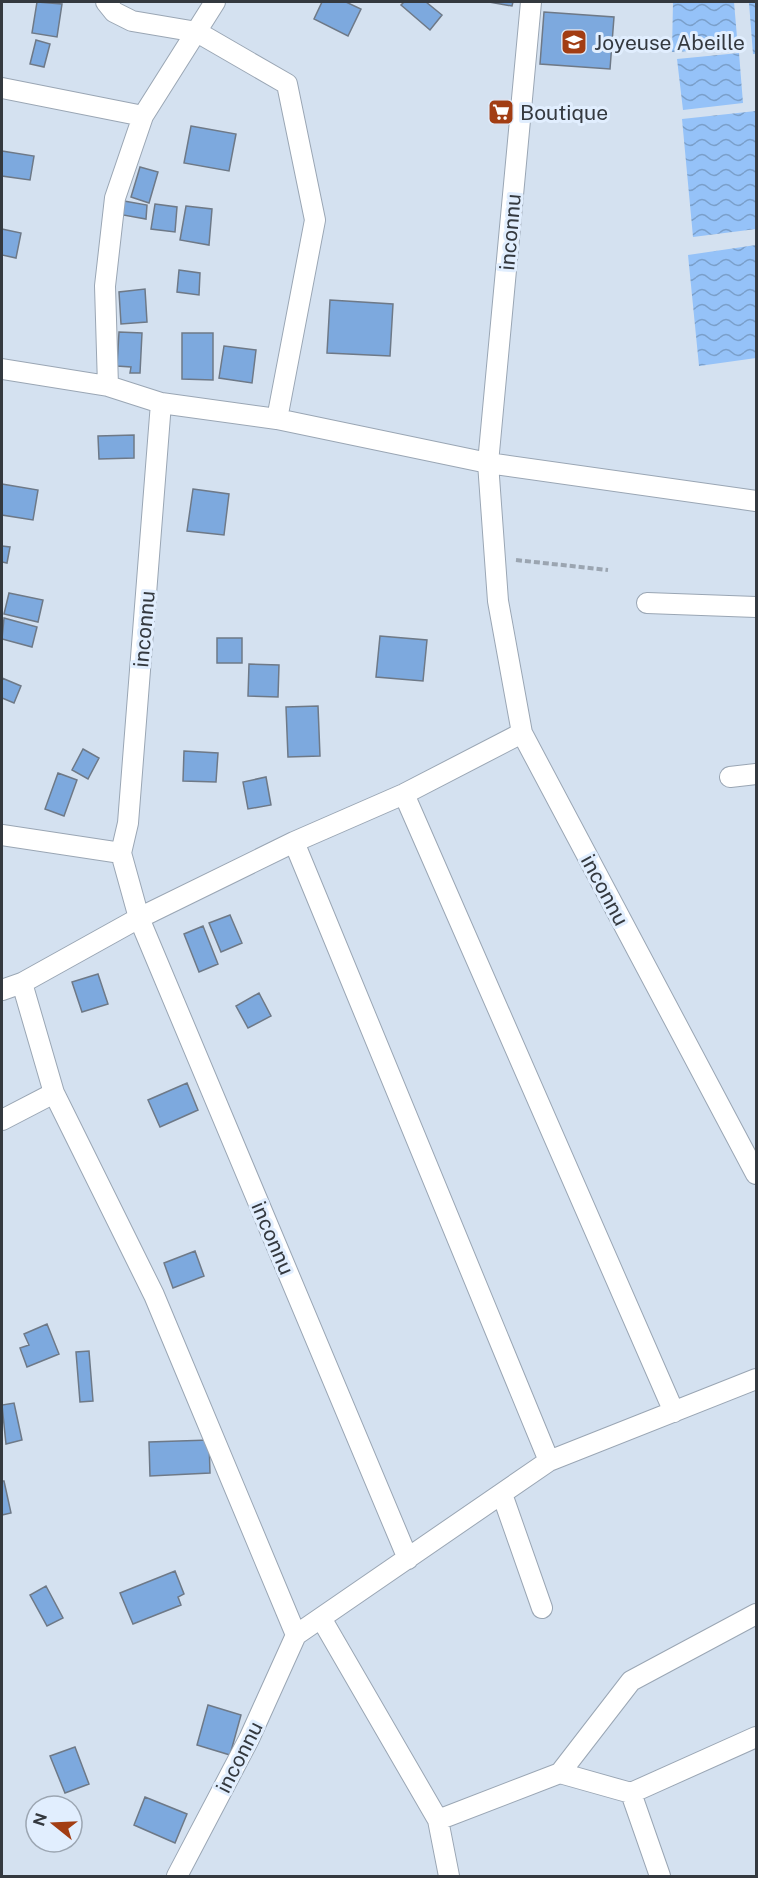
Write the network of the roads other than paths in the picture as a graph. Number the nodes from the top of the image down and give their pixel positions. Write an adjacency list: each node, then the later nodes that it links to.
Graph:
1 (106, 2): 4 (street)
2 (215, 2): 4 (street)
3 (531, 2): 11 (street, inconnu)
4 (197, 32): 6 (street); 10 (street)
5 (2, 88): 6 (street)
6 (143, 116): 8 (street)
7 (2, 369): 8 (street)
8 (108, 386): 9 (street)
9 (161, 403): 10 (street); 21 (street, inconnu)
10 (277, 419): 11 (street)
11 (488, 463): 12 (street); 15 (street, inconnu)
12 (756, 501)
13 (647, 603): 14 (street)
14 (756, 607)
15 (522, 733): 18 (street); 27 (street, inconnu)
16 (756, 774): 17 (street)
17 (730, 777)
18 (404, 794): 20 (street); 29 (street)
19 (2, 835): 21 (street)
20 (294, 842): 22 (street); 30 (street)
21 (121, 853): 22 (street, inconnu)
22 (139, 918): 23 (street); 32 (street, inconnu)
23 (22, 983): 24 (street); 25 (street)
24 (2, 990)
25 (54, 1093): 26 (street); 36 (street)
26 (2, 1120)
27 (756, 1174)
28 (756, 1380): 29 (street)
29 (674, 1412): 30 (street)
30 (549, 1461): 31 (street)
31 (502, 1494): 32 (street); 33 (street)
32 (408, 1559): 35 (street)
33 (542, 1608)
34 (756, 1614): 38 (street)
35 (321, 1618): 36 (street); 40 (street)
36 (296, 1635): 41 (street, inconnu)
37 (756, 1737): 39 (street)
38 (560, 1773): 39 (street); 40 (street)
39 (631, 1792): 43 (street)
40 (438, 1820): 42 (street)
41 (177, 1876)
42 (449, 1876)
43 (660, 1876)

